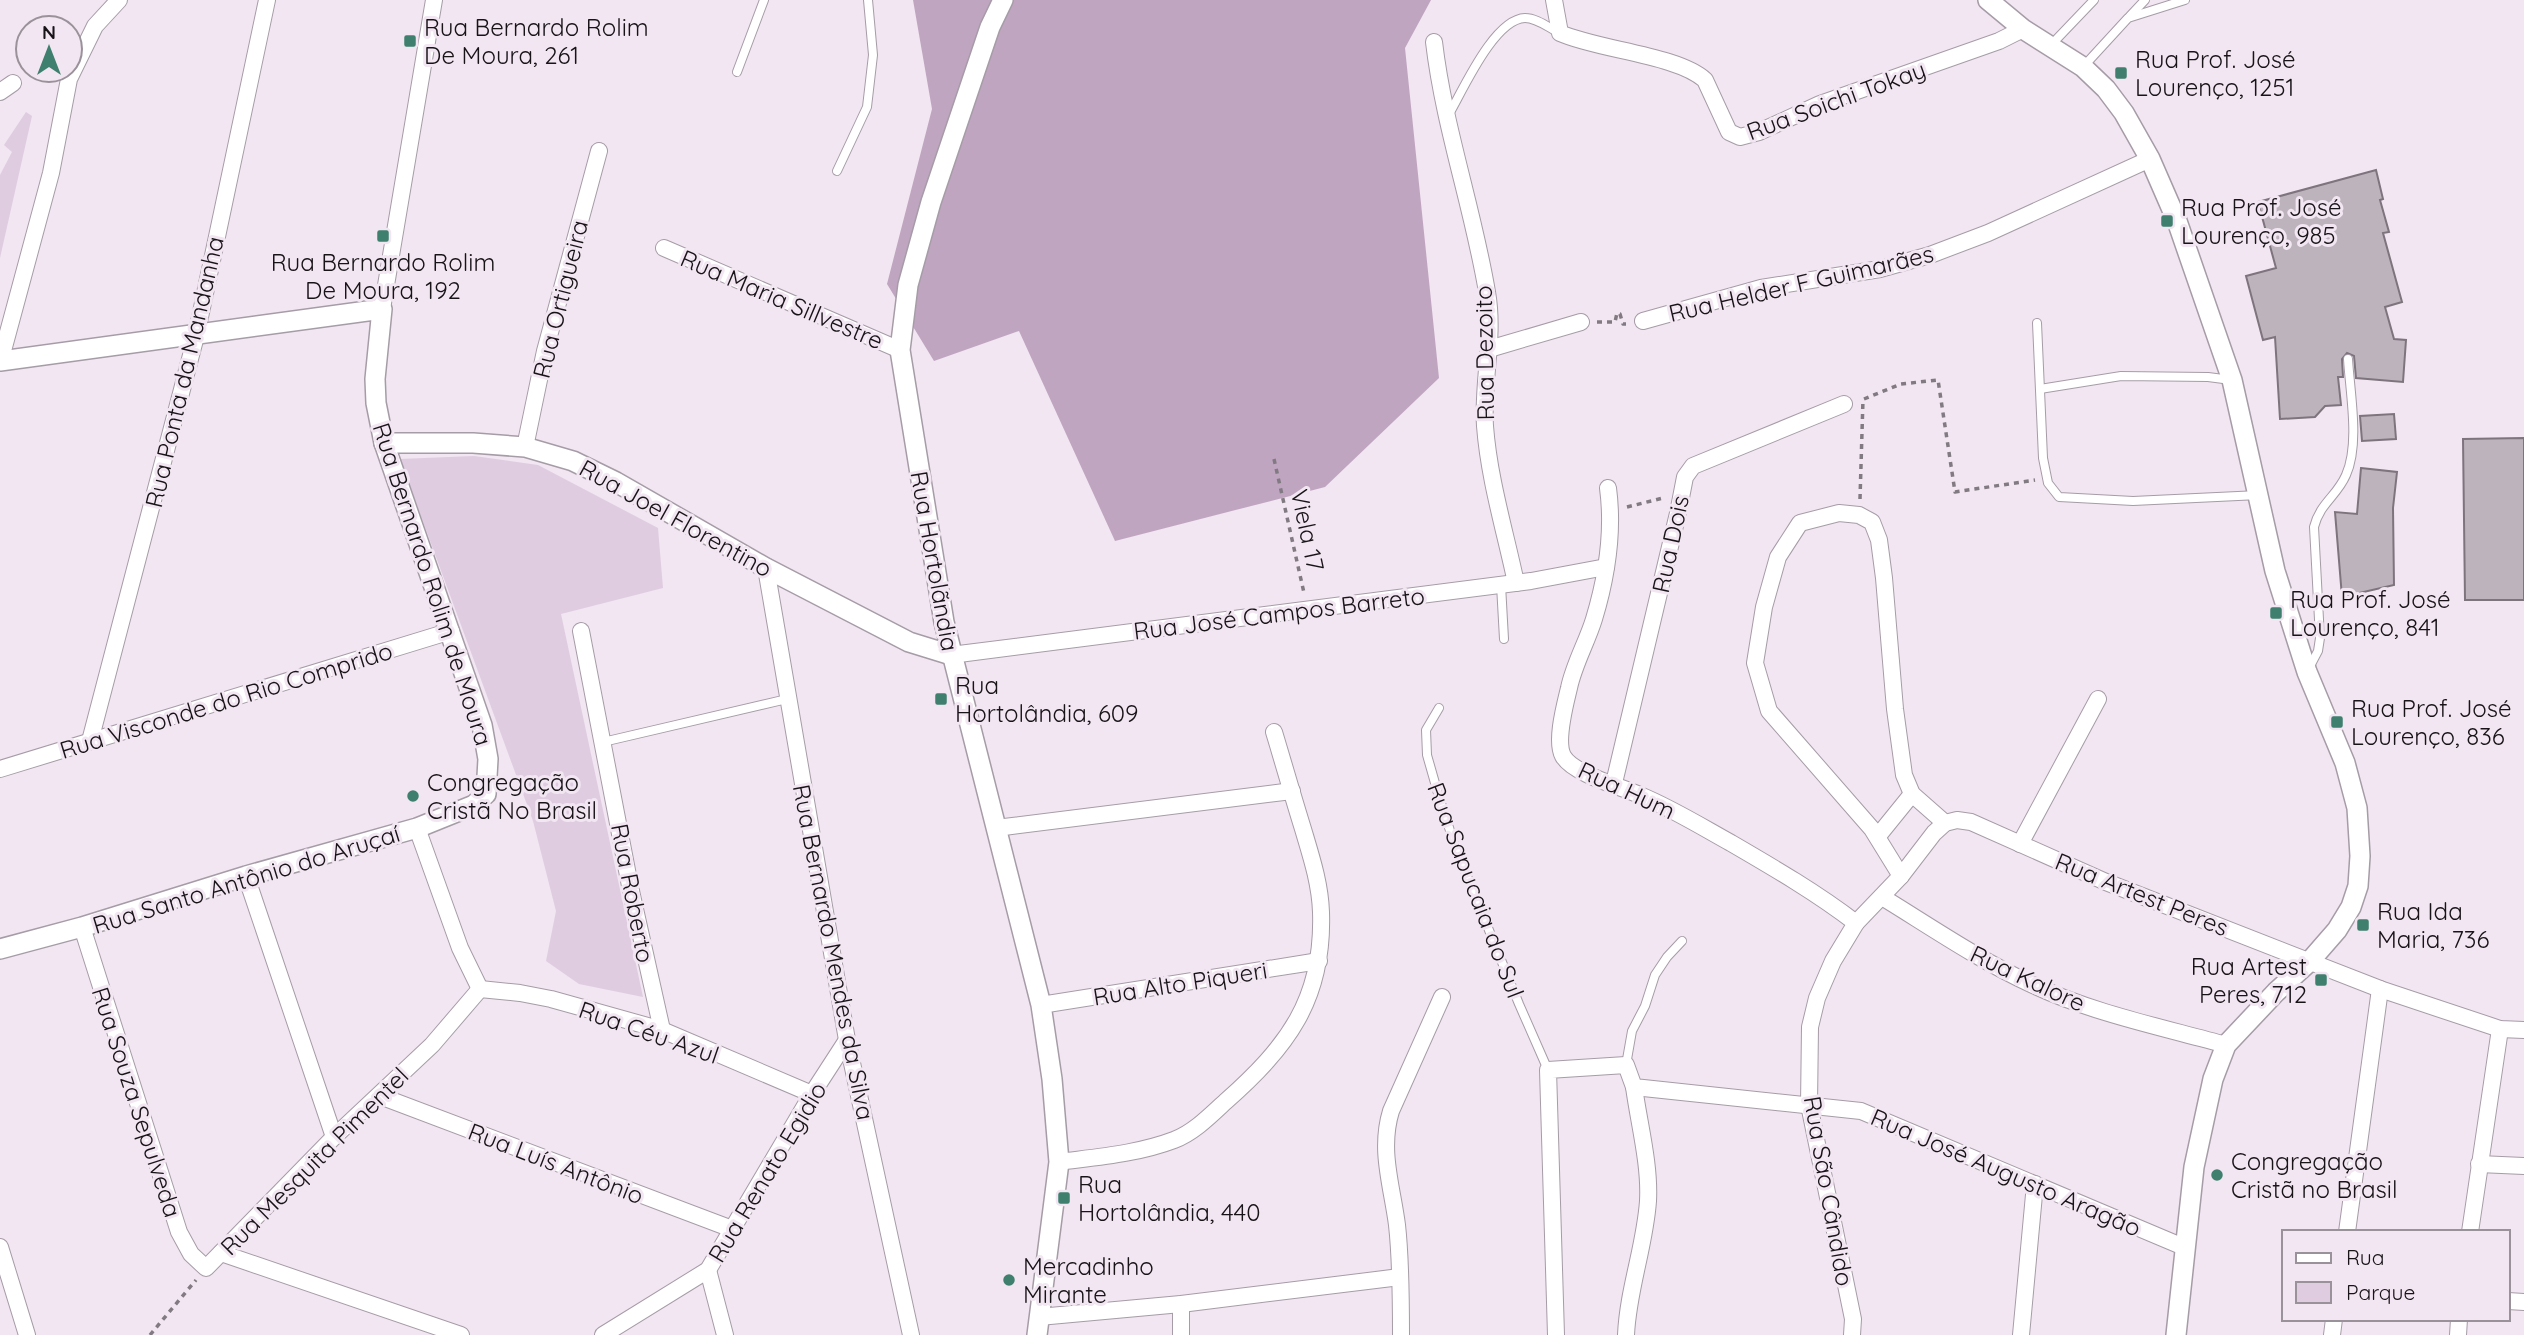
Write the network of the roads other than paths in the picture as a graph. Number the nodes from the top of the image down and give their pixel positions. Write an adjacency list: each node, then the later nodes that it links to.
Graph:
1 (119, 0): 32 (street)
2 (267, 0): 28 (street, Rua Ponta da Mandanha)
3 (434, 0): 24 (street, Rua Bernardo Rolim de Moura)
4 (764, 0): 18 (lane)
5 (868, 0): 22 (lane)
6 (1003, 0): 30 (street, Rua Hortolãndia)
7 (1554, 0): 14 (street)
8 (1988, 0): 13 (street)
9 (2094, 0): 16 (lane)
10 (2145, 0): 12 (lane)
11 (2185, 0): 12 (lane)
12 (2128, 18): 17 (lane)
13 (2023, 29): 14 (street, Rua Soichi Tokay); 16 (street)
14 (1560, 33): 19 (lane)
15 (1434, 42): 19 (street, Rua Dezoito)
16 (2050, 46): 17 (street)
17 (2083, 67): 21 (street)
18 (737, 72)
19 (1448, 116): 29 (street, Rua Dezoito)
20 (599, 151): 37 (street, Rua Ortigueira)
21 (2150, 159): 25 (street, Rua Helder F Guimarães); 33 (street)
22 (837, 171)
23 (664, 248): 30 (street, Rua Maria Sillvestre)
24 (382, 309): 28 (street); 36 (street, Rua Bernardo Rolim de Moura)
25 (1643, 321)
26 (1581, 322): 29 (street)
27 (2037, 323): 34 (lane)
28 (196, 336): 32 (street); 52 (street, Rua Ponta da Mandanha)
29 (1489, 349): 42 (street, Rua Dezoito)
30 (900, 350): 46 (street, Rua Hortolãndia)
31 (2348, 359): 47 (lane)
32 (0, 362)
33 (2232, 380): 34 (lane); 39 (street)
34 (2040, 389): 39 (lane)
35 (1844, 404): 55 (street, Rua Dois)
36 (384, 443): 37 (street, Rua Joel Florentino); 43 (street, Rua Bernardo Rolim de Moura)
37 (525, 447): 41 (street, Rua Joel Florentino)
38 (1608, 488): 40 (street, Rua Hum)
39 (2259, 495): 47 (street)
40 (1606, 567): 42 (street, Rua José Campos Barreto); 55 (street, Rua Hum)
41 (766, 568): 46 (street, Rua Joel Florentino); 48 (street, Rua Bernardo Mendes da Silva)
42 (1508, 584): 45 (lane); 46 (street, Rua José Campos Barreto)
43 (451, 631): 52 (street, Rua Visconde do Rio Comprido); 57 (street, Rua Bernardo Rolim de Moura)
44 (581, 631): 53 (street, Rua Roberto)
45 (1504, 639)
46 (951, 654): 61 (street, Rua Hortolãndia)
47 (2307, 672): 72 (street)
48 (787, 699): 53 (lane); 80 (street, Rua Bernardo Mendes da Silva)
49 (2098, 699): 63 (street)
50 (1439, 708): 83 (lane, Rua Sapucaia do Sul)
51 (1274, 732): 56 (street)
52 (90, 741): 54 (street, Rua Visconde do Rio Comprido)
53 (603, 742): 78 (street, Rua Roberto)
54 (0, 769)
55 (1614, 783): 67 (street, Rua Hum)
56 (1292, 791): 61 (street); 71 (street)
57 (486, 794): 60 (street, Rua Santo Antônio do Aruçaí)
58 (1912, 794): 59 (street); 62 (street); 62 (street)
59 (1945, 823): 63 (street, Rua Artest Peres); 65 (street)
60 (417, 828): 64 (street, Rua Santo Antônio do Aruçaí); 73 (street)
61 (996, 828): 76 (street, Rua Hortolãndia)
62 (1878, 836): 65 (street)
63 (2021, 844): 72 (street, Rua Artest Peres)
64 (246, 876): 68 (street, Rua Santo Antônio do Aruçaí); 88 (street)
65 (1901, 876): 66 (street, Rua São Cândido)
66 (1882, 897): 67 (street, Rua São Cândido); 81 (street, Rua Kalore)
67 (1856, 923): 87 (street, Rua São Cândido)
68 (82, 928): 70 (street, Rua Santo Antônio do Aruçaí); 99 (street, Rua Souza Sepulveda)
69 (1682, 941): 82 (lane)
70 (0, 949)
71 (1318, 961): 76 (street, Rua Alto Piqueri); 89 (street)
72 (2310, 961): 74 (street, Rua Artest Peres); 81 (street)
73 (480, 989): 78 (street, Rua Céu Azul); 86 (street, Rua Mesquita Pimentel)
74 (2380, 989): 77 (street, Rua Artest Peres); 94 (street)
75 (1442, 997): 101 (street)
76 (1041, 1004): 89 (street, Rua Hortolãndia)
77 (2500, 1029): 79 (street, Rua Artest Peres); 90 (street)
78 (662, 1030): 85 (street, Rua Céu Azul)
79 (2524, 1030)
80 (847, 1040): 85 (street, Rua Renato Egidio); 109 (street, Rua Bernardo Mendes da Silva)
81 (2225, 1045): 97 (street)
82 (1626, 1065): 83 (street); 84 (street)
83 (1548, 1070): 111 (street)
84 (1634, 1087): 87 (street, Rua José Augusto Aragão); 112 (street)
85 (812, 1094): 93 (street, Rua Renato Egidio)
86 (380, 1096): 88 (street, Rua Mesquita Pimentel); 93 (street, Rua Luís Antônio)
87 (1809, 1105): 92 (street, Rua José Augusto Aragão); 113 (street, Rua São Cândido)
88 (334, 1138): 98 (street, Rua Mesquita Pimentel)
89 (1059, 1162): 103 (street, Rua Hortolãndia)
90 (2479, 1164): 91 (street); 95 (street)
91 (2524, 1166)
92 (2035, 1184): 97 (street, Rua José Augusto Aragão); 114 (street)
93 (732, 1229): 100 (street, Rua Renato Egidio)
94 (2347, 1230)
95 (2470, 1230)
96 (0, 1247): 105 (street)
97 (2186, 1248): 115 (street)
98 (221, 1253): 99 (street, Rua Mesquita Pimentel); 106 (street)
99 (206, 1268)
100 (708, 1270): 107 (street, Rua Renato Egidio); 108 (street)
101 (1401, 1278): 102 (street); 110 (street)
102 (1181, 1304): 103 (street); 104 (street)
103 (1038, 1326)
104 (1183, 1334)
105 (27, 1335)
106 (461, 1335)
107 (603, 1335)
108 (725, 1335)
109 (911, 1335)
110 (1401, 1335)
111 (1556, 1335)
112 (1626, 1335)
113 (1852, 1335)
114 (2021, 1335)
115 (2176, 1335)

